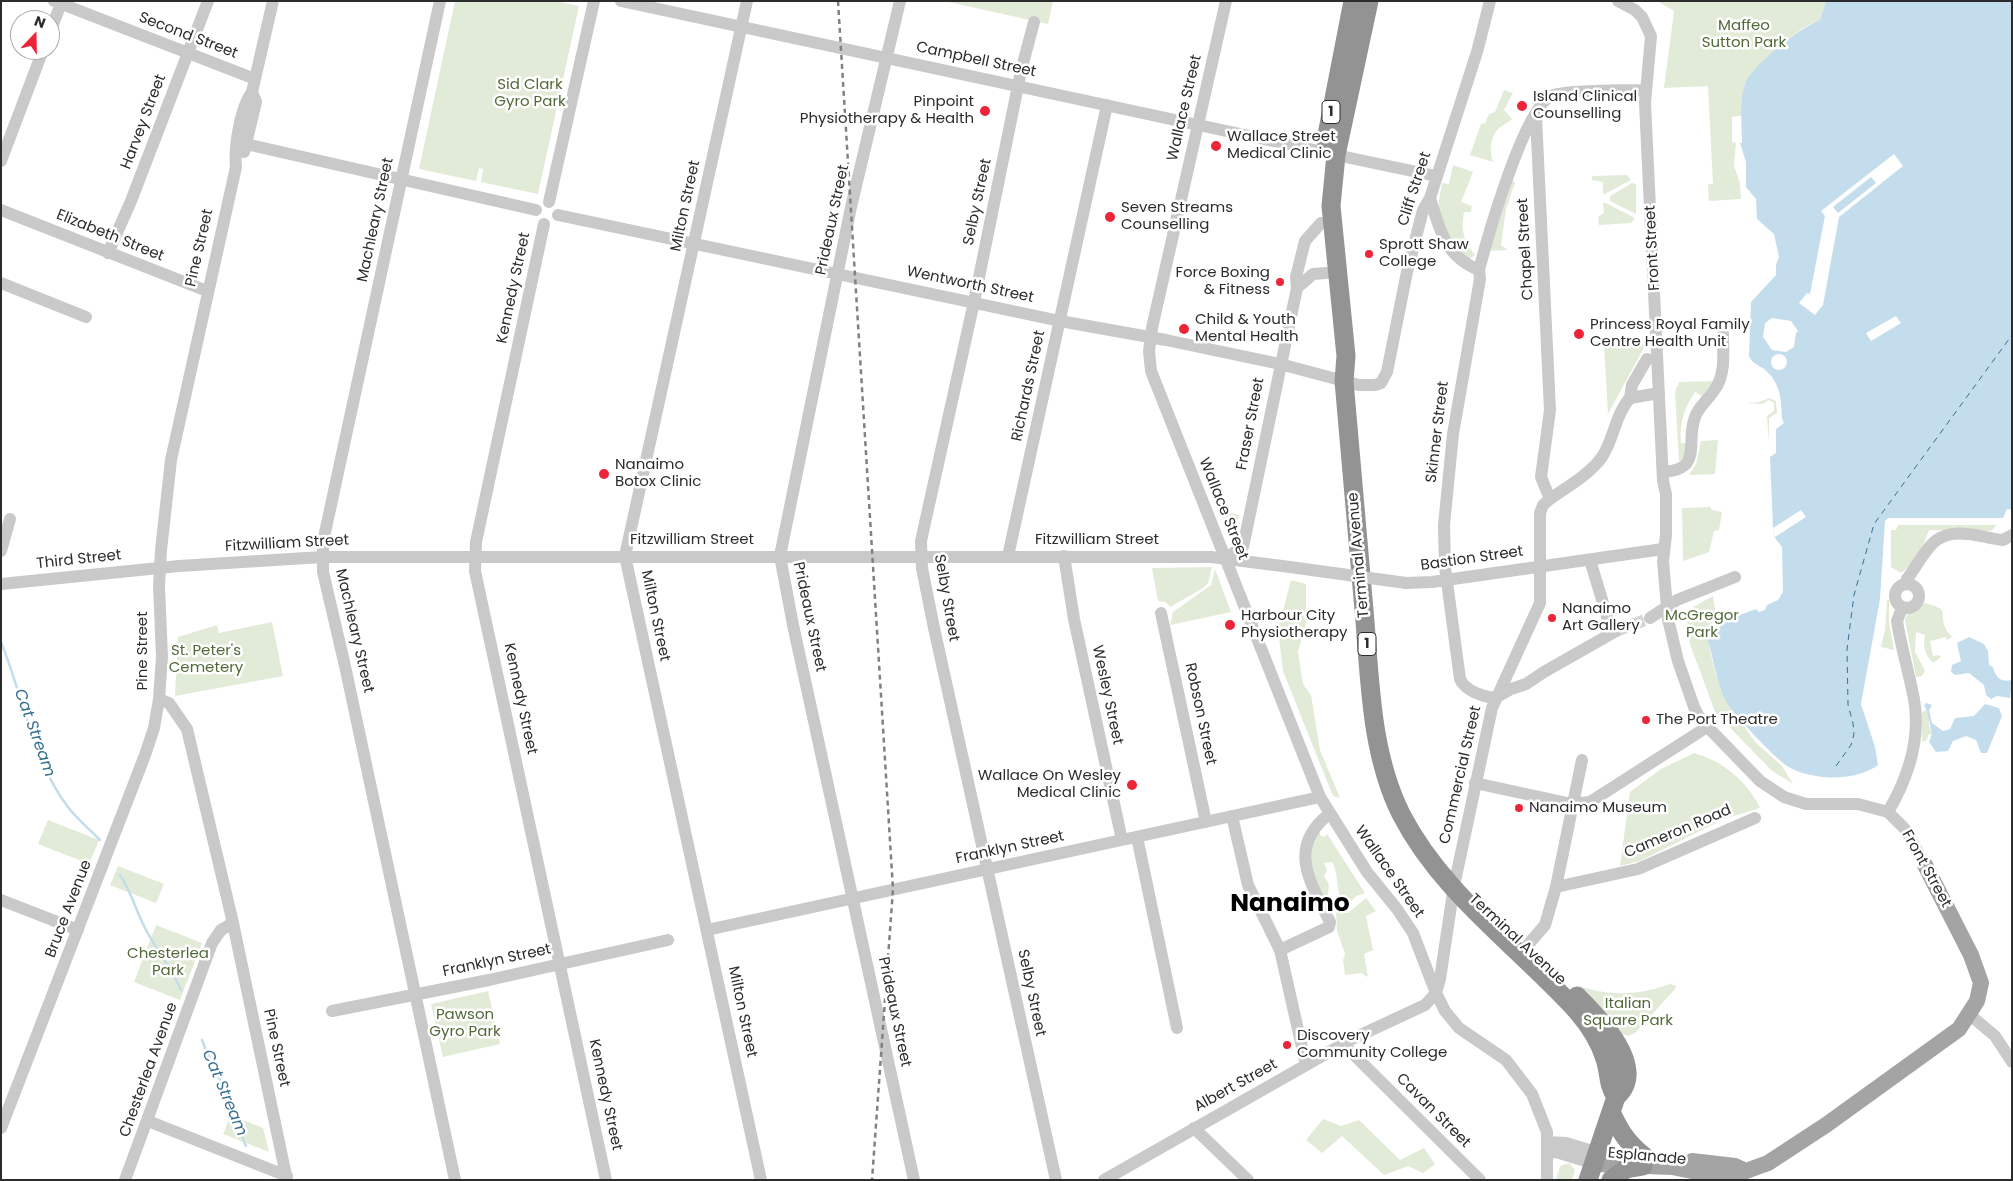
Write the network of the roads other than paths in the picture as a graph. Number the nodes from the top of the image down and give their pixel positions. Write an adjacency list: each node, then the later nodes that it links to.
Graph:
1 (208, 1): 16 (street, Harvey Street)
2 (273, 1): 19 (street, Pine Street)
3 (440, 1): 31 (street, Machleary Street)
4 (594, 1): 33 (street)
5 (621, 1): 15 (street, Campbell Street)
6 (747, 1): 15 (street, Milton Street)
7 (900, 1): 17 (street, Prideaux Street)
8 (1226, 1): 24 (street, Wallace Street)
9 (1353, 1): 27 (highway, Terminal Avenue / 1)
10 (1369, 1): 27 (highway, Terminal Avenue / 1)
11 (1490, 1): 30 (street, Cliff Street)
12 (1618, 1): 21 (street, Front Street)
13 (59, 2): 16 (street, Second Street)
14 (1034, 22): 20 (street, Selby Street)
15 (742, 27): 17 (street, Campbell Street); 39 (street, Milton Street)
16 (188, 52): 19 (street, Second Street); 40 (street, Harvey Street)
17 (888, 58): 20 (street, Campbell Street); 42 (street, Prideaux Street)
18 (39, 60): 29 (street)
19 (255, 79): 25 (street, Pine Street)
20 (1018, 86): 22 (street, Campbell Street); 47 (street, Selby Street)
21 (1645, 90): 23 (street); 56 (street, Front Street)
22 (1107, 105): 24 (street, Campbell Street); 49 (street, Richards Street)
23 (1537, 112): 26 (street, Chapel Street); 28 (street, Skinner Street)
24 (1198, 125): 27 (street, Campbell Street); 51 (street, Wallace Street)
25 (242, 143): 31 (street); 46 (street, Pine Street)
26 (1537, 150): 28 (street); 59 (street, Chapel Street)
27 (1330, 154): 30 (street, Campbell Street); 37 (highway, Terminal Avenue / 1); 54 (highway, Terminal Avenue / 1)
28 (1518, 154): 41 (street, Skinner Street)
29 (1, 161)
30 (1436, 176): 32 (street, Cliff Street)
31 (402, 178): 35 (street); 70 (street, Machleary Street)
32 (1430, 198): 41 (street); 55 (street, Cliff Street)
33 (549, 202): 35 (street); 36 (street)
34 (1, 210): 40 (street, Elizabeth Street)
35 (536, 210): 38 (street)
36 (558, 215): 38 (street); 39 (street, Wentworth Street)
37 (1321, 223): 43 (highway, Terminal Avenue / 1); 45 (street, Fraser Street)
38 (544, 224): 64 (street, Kennedy Street)
39 (695, 243): 42 (street, Wentworth Street); 65 (street, Milton Street)
40 (108, 253): 46 (street, Elizabeth Street)
41 (1479, 270): 76 (street, Skinner Street)
42 (837, 273): 47 (street, Wentworth Street); 66 (street, Prideaux Street)
43 (1326, 273): 45 (street); 54 (highway, Terminal Avenue / 1)
44 (1, 283): 48 (street)
45 (1297, 288): 53 (street, Fraser Street)
46 (207, 291): 74 (street, Pine Street)
47 (974, 302): 49 (street, Wentworth Street); 67 (street, Selby Street)
48 (86, 317)
49 (1060, 321): 51 (street, Wentworth Street); 68 (street, Richards Street)
50 (1723, 333): 58 (street)
51 (1151, 338): 53 (street, Wentworth Street); 71 (street, Wallace Street)
52 (1647, 359): 57 (street)
53 (1280, 364): 54 (street, Wentworth Street); 71 (street, Fraser Street)
54 (1344, 381): 55 (street, Wentworth Street); 99 (highway, Terminal Avenue / 1)
55 (1374, 385)
56 (1659, 392): 57 (street); 58 (street, Front Street)
57 (1630, 398): 59 (street)
58 (1663, 476): 62 (street, Front Street)
59 (1550, 499): 73 (street, Commercial Street)
60 (10, 519): 63 (street)
61 (2012, 535): 78 (street)
62 (1663, 549): 72 (street, Bastion Street); 79 (street, Front Street)
63 (1, 551)
64 (475, 556): 65 (street, Fitzwilliam Street); 70 (street, Fitzwilliam Street); 111 (street, Kennedy Street)
65 (625, 556): 66 (street, Fitzwilliam Street); 105 (street, Milton Street)
66 (780, 556): 67 (street, Fitzwilliam Street); 101 (street, Prideaux Street)
67 (921, 556): 68 (street, Fitzwilliam Street); 98 (street, Selby Street)
68 (1008, 556): 69 (street, Fitzwilliam Street)
69 (1064, 556): 71 (street, Fitzwilliam Street); 96 (street, Wesley Street)
70 (322, 557): 74 (street, Fitzwilliam Street); 113 (street, Machleary Street)
71 (1225, 558): 76 (street, Bastion Street, bridge); 88 (street, Wallace Street)
72 (1590, 560): 73 (street, Bastion Street); 84 (street)
73 (1541, 566): 76 (street, Bastion Street); 84 (street, Commercial Street)
74 (160, 569): 77 (street, Third Street); 83 (street, Pine Street)
75 (1735, 577): 79 (street)
76 (1448, 579): 84 (street, Skinner Street)
77 (1, 584)
78 (1906, 584): 80 (street); 80 (street)
79 (1666, 606): 82 (street); 85 (street, Front Street)
80 (1902, 608): 90 (street)
81 (1161, 613): 94 (street, Robson Street)
82 (1650, 618)
83 (159, 698): 103 (street, Pine Street); 104 (street, Bruce Avenue)
84 (1495, 698): 87 (street, Commercial Street)
85 (1707, 727): 89 (street); 90 (street, Front Street)
86 (1582, 760): 89 (street)
87 (1475, 783): 89 (street); 99 (street, Commercial Street)
88 (1320, 798): 91 (street, Wallace Street); 92 (street, Franklyn Street)
89 (1572, 804): 100 (street)
90 (1888, 812): 97 (street, Front Street)
91 (1329, 814): 109 (street); 110 (street, Wallace Street)
92 (1232, 816): 94 (street, Franklyn Street); 109 (street)
93 (1754, 818): 100 (street, Cameron Road)
94 (1206, 822): 95 (street, Franklyn Street)
95 (1137, 837): 96 (street, Franklyn Street); 116 (street)
96 (1122, 840): 98 (street, Franklyn Street)
97 (1924, 865): 115 (main road, Front Street)
98 (987, 870): 101 (street, Franklyn Street); 137 (street, Selby Street)
99 (1454, 886): 107 (highway, Terminal Avenue / 1); 108 (street, Commercial Street); 122 (highway, Terminal Avenue / 1)
100 (1556, 887): 107 (street)
101 (853, 898): 105 (street, Franklyn Street); 136 (street, Prideaux Street)
102 (1, 900): 104 (street)
103 (233, 923): 123 (street, Chesterlea Avenue); 131 (street, Pine Street)
104 (78, 930): 120 (street, Bruce Avenue)
105 (707, 930): 135 (street, Milton Street)
106 (668, 940): 111 (street, Franklyn Street)
107 (1526, 947): 122 (highway, Terminal Avenue / 1)
108 (1445, 949): 110 (street); 112 (street, Commercial Street)
109 (1280, 950): 119 (street)
110 (1420, 952): 112 (street, Wallace Street)
111 (560, 964): 113 (street, Franklyn Street); 134 (street, Kennedy Street)
112 (1436, 993): 117 (street, Albert Street); 126 (street, Wallace Street)
113 (414, 995): 114 (street, Franklyn Street); 133 (street, Machleary Street)
114 (332, 1011)
115 (1970, 1015): 118 (street); 129 (main road, Front Street)
116 (1177, 1028)
117 (1343, 1044): 119 (street, Albert Street); 140 (street, Cavan Street)
118 (2012, 1062)
119 (1306, 1065): 125 (street, Albert Street)
120 (16, 1091): 121 (street); 124 (street, Bruce Avenue)
121 (1, 1093)
122 (1614, 1105): 127 (highway); 128 (highway, Terminal Avenue / 1)
123 (148, 1121): 131 (street); 132 (street, Chesterlea Avenue)
124 (1, 1128)
125 (1194, 1128): 138 (street, Albert Street); 139 (street)
126 (1548, 1147): 128 (street, Esplanade); 141 (street, Wallace Street)
127 (1643, 1161): 128 (main road, Esplanade); 129 (main road, Esplanade); 130 (main road, Esplanade); 142 (highway)
128 (1594, 1166)
129 (1747, 1175): 130 (main road, Esplanade)
130 (1704, 1177)
131 (287, 1178)
132 (125, 1180)
133 (455, 1180)
134 (606, 1180)
135 (761, 1180)
136 (914, 1180)
137 (1056, 1180)
138 (1104, 1180)
139 (1248, 1180)
140 (1480, 1180)
141 (1547, 1180)
142 (1611, 1180)

